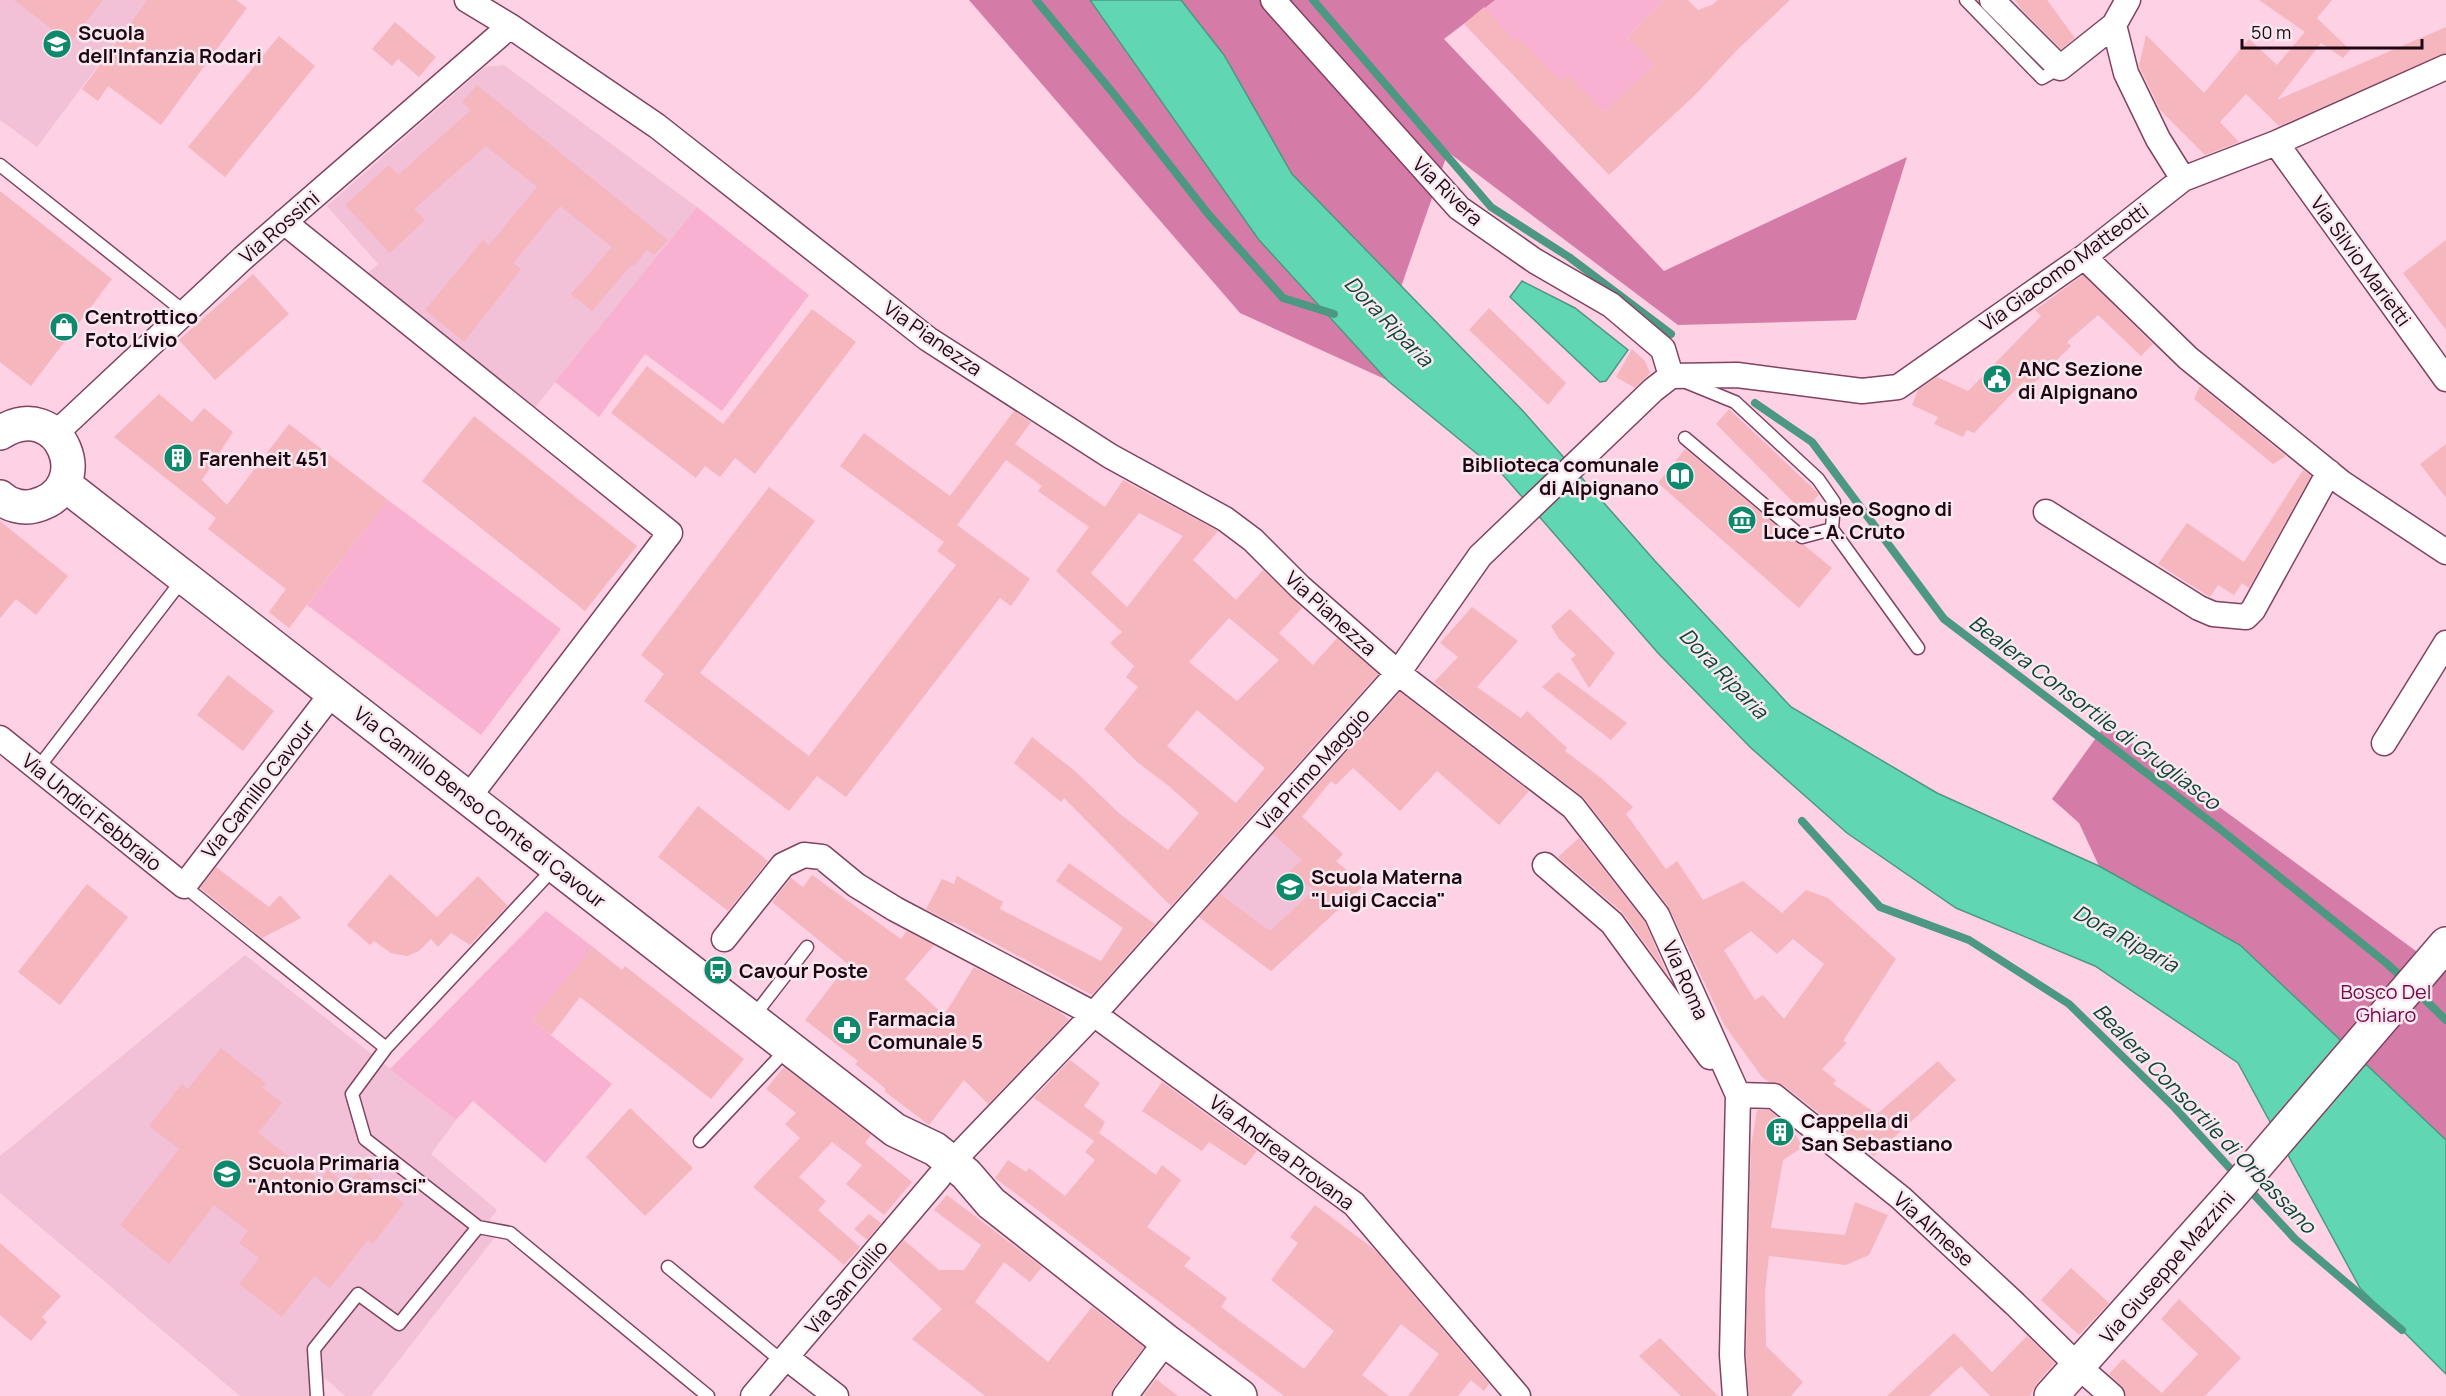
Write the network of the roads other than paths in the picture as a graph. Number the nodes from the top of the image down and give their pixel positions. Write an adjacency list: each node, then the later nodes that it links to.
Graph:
1 (467, 0): 7 (street, Via Pianezza)
2 (1273, 0): 17 (street, Via Rivera)
3 (1966, 0): 9 (lane)
4 (1992, 0): 9 (street)
5 (2128, 0): 6 (street)
6 (2114, 25): 9 (street); 12 (street)
7 (510, 26): 13 (street, Via Rossini); 30 (street, Via Pianezza)
8 (2446, 67): 10 (street, Via Giacomo Matteotti)
9 (2060, 68)
10 (2276, 143): 12 (street, Via Giacomo Matteotti); 16 (street, Via Silvio Marietti)
11 (0, 165): 15 (lane)
12 (2183, 179): 14 (street, Via Giacomo Matteotti)
13 (284, 222): 15 (street, Via Rossini); 35 (street)
14 (2084, 257): 17 (street, Via Giacomo Matteotti); 21 (street)
15 (186, 313): 19 (street, Via Rossini)
16 (2446, 379)
17 (1662, 383): 25 (lane); 30 (street, Via Primo Maggio)
18 (0, 433): 19 (main road)
19 (55, 434): 22 (main road)
20 (1685, 438): 25 (lane)
21 (2329, 472): 24 (street); 26 (street)
22 (64, 484): 23 (main road); 27 (main road, Via Camillo Benso Conte di Cavour)
23 (0, 497)
24 (2046, 512)
25 (1832, 529): 29 (lane)
26 (2446, 552)
27 (184, 577): 31 (main road, Via Camillo Benso Conte di Cavour); 34 (lane)
28 (2446, 644): 33 (street)
29 (1918, 648)
30 (1398, 673): 42 (street, Via Primo Maggio); 46 (street, Via Roma)
31 (333, 692): 35 (main road, Via Camillo Benso Conte di Cavour); 38 (street, Via Camillo Cavour)
32 (0, 738): 34 (street, Via Undici Febbraio)
33 (2384, 743)
34 (38, 768): 38 (street, Via Undici Febbraio)
35 (468, 798): 37 (main road, Via Camillo Benso Conte di Cavour)
36 (1545, 865): 46 (street)
37 (556, 866): 43 (main road, Via Camillo Benso Conte di Cavour); 45 (lane)
38 (184, 886): 45 (lane)
39 (724, 939): 42 (street, Via Andrea Provana)
40 (2446, 944): 53 (main road, Via Giuseppe Mazzini)
41 (807, 947): 43 (lane)
42 (1094, 1014): 48 (street, Via Primo Maggio); 60 (street, Via Andrea Provana)
43 (752, 1018): 44 (main road, Via Camillo Benso Conte di Cavour)
44 (789, 1047): 47 (lane); 48 (main road, Via Camillo Benso Conte di Cavour)
45 (386, 1048): 49 (lane)
46 (1738, 1095): 53 (street, Via Almese); 61 (street, Via Roma)
47 (700, 1141)
48 (945, 1170): 51 (main road, Via Camillo Benso Conte di Cavour); 52 (street, Via San Gillio)
49 (478, 1227): 54 (lane); 55 (lane)
50 (668, 1267): 52 (lane)
51 (1166, 1341): 58 (street); 59 (main road, Via Camillo Benso Conte di Cavour)
52 (785, 1360): 56 (street, Via San Gillio); 57 (street)
53 (2079, 1367): 62 (main road, Via Giuseppe Mazzini); 63 (street, Via Almese)
54 (317, 1396)
55 (708, 1396)
56 (753, 1396)
57 (836, 1396)
58 (1125, 1396)
59 (1240, 1396)
60 (1518, 1396)
61 (1735, 1396)
62 (2050, 1396)
63 (2112, 1396)

